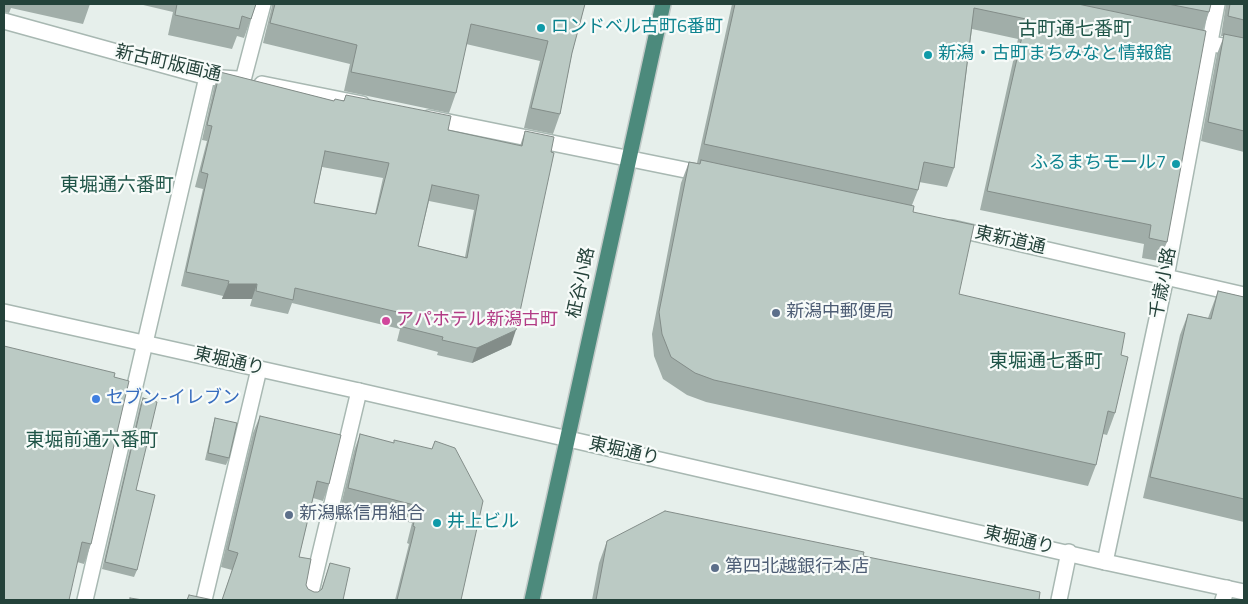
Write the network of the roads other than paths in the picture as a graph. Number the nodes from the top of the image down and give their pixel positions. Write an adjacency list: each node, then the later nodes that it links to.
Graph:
1 (263, 4): 9 (street)
2 (663, 4): 12 (highway, 柾谷小路)
3 (1217, 4): 6 (street, 千歳小路)
4 (4, 21): 8 (street, 新古町版画通)
5 (1181, 37): 6 (street)
6 (1210, 44): 7 (street); 15 (street, 千歳小路)
7 (1244, 50)
8 (207, 77): 9 (street, 新古町版画通); 18 (street)
9 (243, 80): 10 (street, 新古町版画通)
10 (379, 108)
11 (418, 116): 12 (street)
12 (629, 160): 13 (street); 21 (highway, 柾谷小路)
13 (723, 178)
14 (935, 224): 15 (street, 東新道通)
15 (1166, 277): 16 (street, 東新道通); 23 (street, 千歳小路)
16 (1244, 295)
17 (4, 312): 18 (street, 東堀通り)
18 (145, 343): 19 (street, 東堀通り); 26 (street)
19 (259, 369): 20 (street, 東堀通り); 27 (street)
20 (359, 391): 21 (street, 東堀通り); 28 (street)
21 (567, 439): 22 (street, 東堀通り); 29 (highway, 柾谷小路)
22 (1069, 552): 23 (street, 東堀通り); 30 (street)
23 (1105, 562): 25 (street, 東堀通り)
24 (1244, 592): 25 (street, 東堀通り)
25 (1225, 594)
26 (85, 600)
27 (204, 600)
28 (309, 600)
29 (532, 600)
30 (1059, 600)

